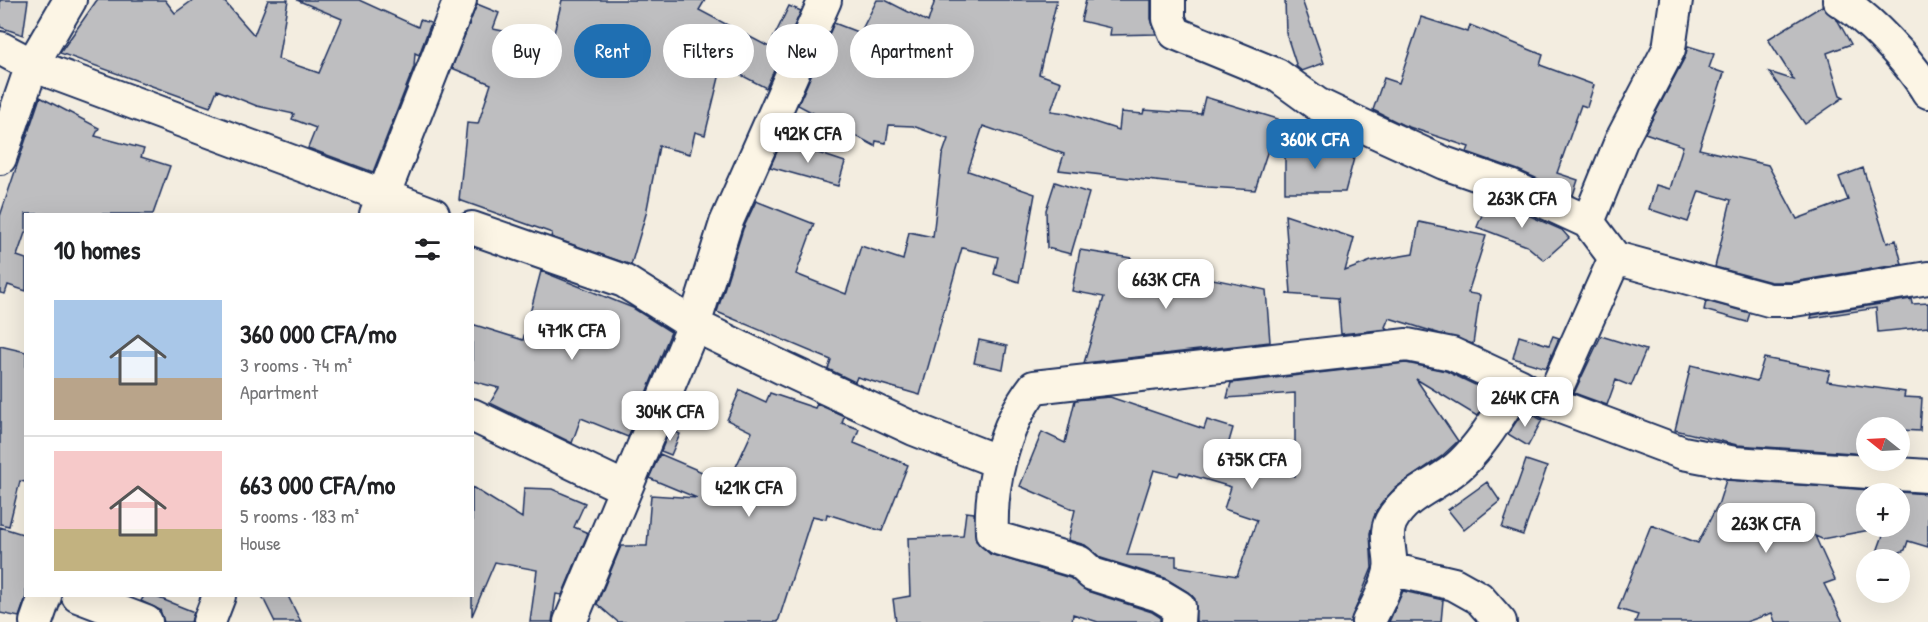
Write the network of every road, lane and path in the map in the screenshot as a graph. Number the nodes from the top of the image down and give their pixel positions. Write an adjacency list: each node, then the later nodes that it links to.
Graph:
1 (70, 0): 8 (street)
2 (460, 0): 11 (street)
3 (825, 0): 17 (street)
4 (1169, 0): 13 (street)
5 (1676, 0): 13 (street)
6 (1839, 0): 9 (street)
7 (0, 48): 8 (street)
8 (32, 65): 10 (street); 11 (street)
9 (1928, 92)
10 (0, 158)
11 (380, 206): 12 (street)
12 (426, 213)
13 (1588, 222): 15 (street)
14 (474, 229): 17 (street)
15 (1615, 258): 16 (street); 19 (street)
16 (1928, 278)
17 (694, 325): 21 (street); 23 (street)
18 (1519, 385): 19 (street); 21 (street); 24 (street)
19 (1550, 403): 22 (street)
20 (474, 416): 23 (street)
21 (999, 462): 32 (street)
22 (1928, 476)
23 (625, 488): 28 (street)
24 (1390, 569): 33 (street); 34 (street)
25 (45, 597): 29 (street)
26 (81, 597): 30 (street)
27 (219, 597): 31 (street)
28 (580, 617)
29 (36, 622)
30 (146, 622)
31 (209, 622)
32 (1178, 622)
33 (1368, 622)
34 (1500, 622)

